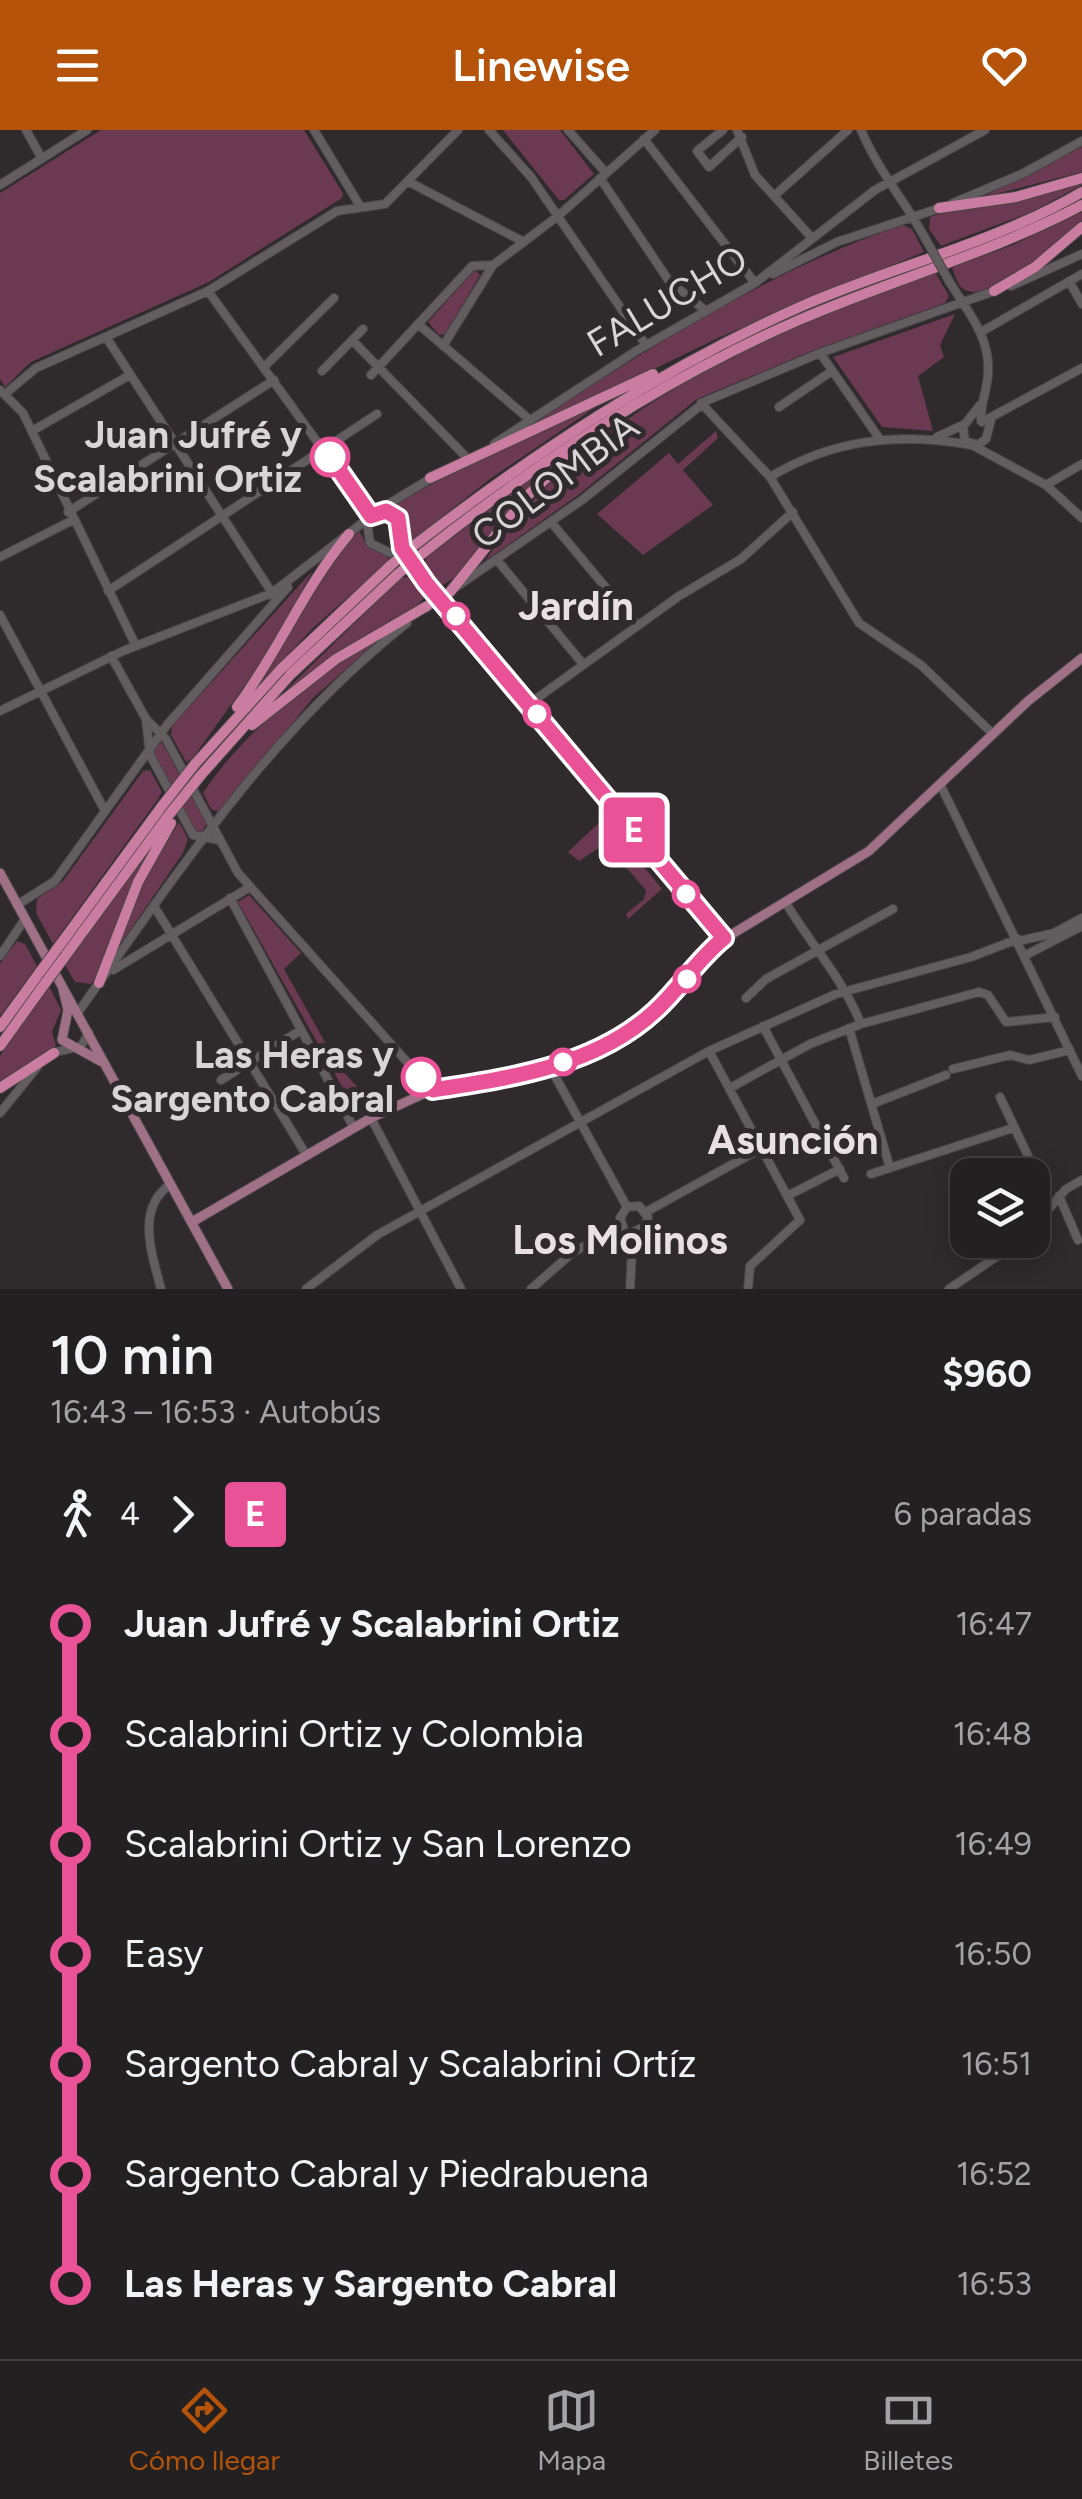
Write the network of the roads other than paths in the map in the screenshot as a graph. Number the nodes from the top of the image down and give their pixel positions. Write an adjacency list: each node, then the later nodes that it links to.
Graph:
1 (26, 130): 16 (street)
2 (87, 130): 16 (street)
3 (314, 130): 25 (street)
4 (458, 130): 19 (street)
5 (489, 130): 27 (street)
6 (568, 130): 17 (street)
7 (655, 130): 14 (street)
8 (723, 130): 13 (street)
9 (848, 130): 23 (street)
10 (861, 130): 20 (street)
11 (985, 130): 12 (street, FALUCHO)
12 (974, 133): 20 (street, FALUCHO)
13 (740, 134): 23 (street)
14 (644, 139): 17 (street); 36 (street)
15 (1082, 141): 26 (street)
16 (42, 159): 21 (street)
17 (603, 176): 27 (street); 42 (street)
18 (1082, 178): 26 (highway)
19 (409, 182): 25 (street); 31 (street)
20 (888, 184): 28 (street); 30 (street, FALUCHO)
21 (0, 185)
22 (1082, 192): 44 (highway)
23 (774, 196): 30 (street)
24 (1082, 205): 64 (highway)
25 (360, 206): 38 (street)
26 (939, 208): 28 (street)
27 (558, 216): 31 (street); 49 (street)
28 (913, 216): 36 (street); 40 (street, bridge)
29 (1082, 228): 37 (highway)
30 (812, 238): 36 (street, FALUCHO)
31 (524, 242): 33 (street)
32 (1082, 254): 37 (street, COLOMBIA)
33 (493, 266): 43 (street); 50 (street)
34 (1082, 274): 35 (street)
35 (1069, 282): 41 (street); 46 (street)
36 (756, 283): 42 (street, FALUCHO)
37 (994, 290): 40 (street, COLOMBIA)
38 (208, 291): 47 (street); 53 (street)
39 (334, 298): 53 (street)
40 (962, 303): 46 (street); 51 (street, COLOMBIA)
41 (1082, 304)
42 (706, 312): 49 (street, FALUCHO)
43 (418, 324): 50 (street); 52 (street)
44 (759, 326): 80 (highway); 91 (highway)
45 (363, 329): 48 (street)
46 (981, 332): 61 (street)
47 (106, 337): 58 (street); 60 (street)
48 (352, 340): 52 (street); 56 (street)
49 (646, 345): 66 (street, FALUCHO)
50 (444, 346): 66 (street)
51 (820, 354): 55 (street); 62 (street, COLOMBIA)
52 (380, 365): 57 (street); 77 (street)
53 (264, 367): 59 (street)
54 (1082, 368): 67 (street)
55 (832, 370): 63 (street); 71 (street)
56 (322, 371)
57 (371, 374)
58 (130, 375): 69 (street); 73 (street)
59 (274, 380): 73 (street); 75 (street)
60 (2, 392): 69 (street)
61 (982, 401): 67 (street); 68 (street)
62 (701, 404): 79 (street); 87 (street, COLOMBIA)
63 (778, 407)
64 (624, 411): 91 (highway); 98 (highway)
65 (376, 414): 75 (street)
66 (530, 420): 77 (street, FALUCHO)
67 (984, 421): 68 (street); 70 (street)
68 (967, 423): 72 (street); 74 (street)
69 (32, 431): 83 (street)
70 (987, 433): 74 (street); 76 (street)
71 (880, 438): 72 (street); 79 (street)
72 (931, 439): 74 (street)
73 (175, 444): 83 (street); 85 (street)
74 (972, 445): 76 (street)
75 (326, 450): 84 (street); 85 (street)
76 (998, 456): 81 (street)
77 (468, 459): 80 (street, FALUCHO)
78 (1082, 464): 81 (street)
79 (770, 477): 82 (street)
80 (430, 478): 84 (street, FALUCHO)
81 (1046, 485): 86 (street)
82 (793, 512): 101 (street); 111 (street)
83 (70, 516): 92 (street); 96 (street)
84 (371, 516): 88 (street, FALUCHO); 89 (street); 90 (street)
85 (222, 517): 96 (street); 97 (street)
86 (1082, 518)
87 (551, 522): 93 (street, COLOMBIA); 101 (street)
88 (349, 534): 97 (street, FALUCHO); 113 (highway)
89 (401, 535): 90 (street); 95 (street)
90 (386, 548): 95 (street)
91 (420, 548): 94 (highway, bridge)
92 (0, 558)
93 (497, 560): 98 (street, COLOMBIA); 105 (street)
94 (395, 570): 113 (highway); 114 (highway)
95 (426, 583): 98 (street)
96 (108, 591): 102 (street)
97 (274, 596): 102 (street, FALUCHO); 110 (street)
98 (445, 596): 99 (street, COLOMBIA); 107 (street)
99 (428, 606): 114 (highway); 119 (street, COLOMBIA)
100 (0, 615): 106 (street)
101 (637, 625): 105 (street)
102 (136, 646): 103 (street, FALUCHO)
103 (111, 656): 106 (street, FALUCHO); 109 (street)
104 (1082, 658): 111 (main road)
105 (583, 664): 107 (street)
106 (41, 691): 108 (street, FALUCHO); 117 (street)
107 (529, 704): 132 (street)
108 (0, 711)
109 (146, 719): 110 (street); 112 (street)
110 (162, 732): 112 (street); 119 (street)
111 (993, 734): 116 (main road)
112 (150, 747): 117 (street); 120 (street)
113 (208, 748): 115 (highway)
114 (221, 752): 115 (highway)
115 (198, 770): 118 (highway, bridge); 118 (highway, bridge)
116 (940, 784): 125 (main road); 133 (street)
117 (105, 811): 126 (street)
118 (167, 815): 137 (highway, bridge); 138 (highway)
119 (213, 826): 120 (street, COLOMBIA); 121 (street)
120 (202, 839): 121 (street); 127 (street, COLOMBIA)
121 (219, 840): 123 (street)
122 (0, 874): 126 (main road)
123 (250, 886): 124 (street); 164 (street)
124 (230, 898): 131 (street); 149 (street)
125 (786, 903): 132 (main road); 134 (street)
126 (17, 904): 129 (main road)
127 (154, 906): 131 (street); 138 (street, COLOMBIA)
128 (892, 909): 134 (street)
129 (25, 919): 136 (street); 139 (main road)
130 (1082, 922): 133 (street); 135 (street)
131 (171, 934): 138 (street); 157 (street)
132 (724, 938): 159 (main road)
133 (1018, 940): 135 (street); 140 (street)
134 (817, 950): 140 (street); 141 (street)
135 (1026, 954): 143 (street)
136 (0, 956)
137 (43, 977): 146 (highway); 150 (highway)
138 (103, 978): 142 (street, COLOMBIA)
139 (60, 983): 142 (main road); 151 (main road)
140 (846, 990): 144 (street); 145 (street)
141 (746, 998)
142 (78, 1010): 147 (main road)
143 (1054, 1017): 144 (street); 152 (street)
144 (860, 1024): 148 (street)
145 (762, 1026): 153 (street); 155 (street)
146 (0, 1027)
147 (88, 1028): 151 (street); 158 (main road)
148 (850, 1028): 155 (street); 166 (street)
149 (301, 1030): 157 (street); 170 (street)
150 (0, 1046)
151 (75, 1048): 154 (street); 158 (main road)
152 (1070, 1050): 156 (street); 166 (street)
153 (709, 1051): 163 (street); 169 (street)
154 (54, 1052): 162 (highway); 167 (street)
155 (781, 1060): 163 (street); 175 (street)
156 (1079, 1061): 160 (street)
157 (250, 1062): 161 (street); 173 (street)
158 (104, 1063): 180 (main road)
159 (550, 1067): 164 (main road); 169 (street)
160 (1082, 1076)
161 (221, 1080)
162 (0, 1088)
163 (730, 1088): 172 (street)
164 (433, 1090): 168 (main road)
165 (1000, 1097): 171 (street)
166 (872, 1104): 176 (street)
167 (0, 1113)
168 (371, 1118): 170 (main road); 185 (street)
169 (580, 1123): 183 (street); 185 (street)
170 (354, 1128): 173 (main road)
171 (1013, 1128): 174 (street); 176 (street)
172 (762, 1148): 181 (street); 186 (street)
173 (306, 1156): 187 (main road)
174 (1029, 1158)
175 (840, 1168): 178 (street); 181 (street)
176 (890, 1168): 177 (street)
177 (871, 1174)
178 (844, 1178)
179 (1082, 1180): 182 (street)
180 (171, 1184): 187 (main road); 192 (street)
181 (787, 1196): 198 (street)
182 (1059, 1196): 184 (street); 190 (street)
183 (627, 1206): 186 (street); 188 (street)
184 (1050, 1207)
185 (419, 1212): 194 (street); 195 (street)
186 (646, 1212): 189 (street)
187 (192, 1222): 193 (main road)
188 (622, 1225): 189 (street); 196 (street)
189 (633, 1232): 197 (street)
190 (1078, 1240)
191 (995, 1258): 199 (street)
192 (162, 1289)
193 (228, 1289)
194 (306, 1289)
195 (461, 1289)
196 (532, 1289)
197 (630, 1289)
198 (748, 1289)
199 (948, 1289)

